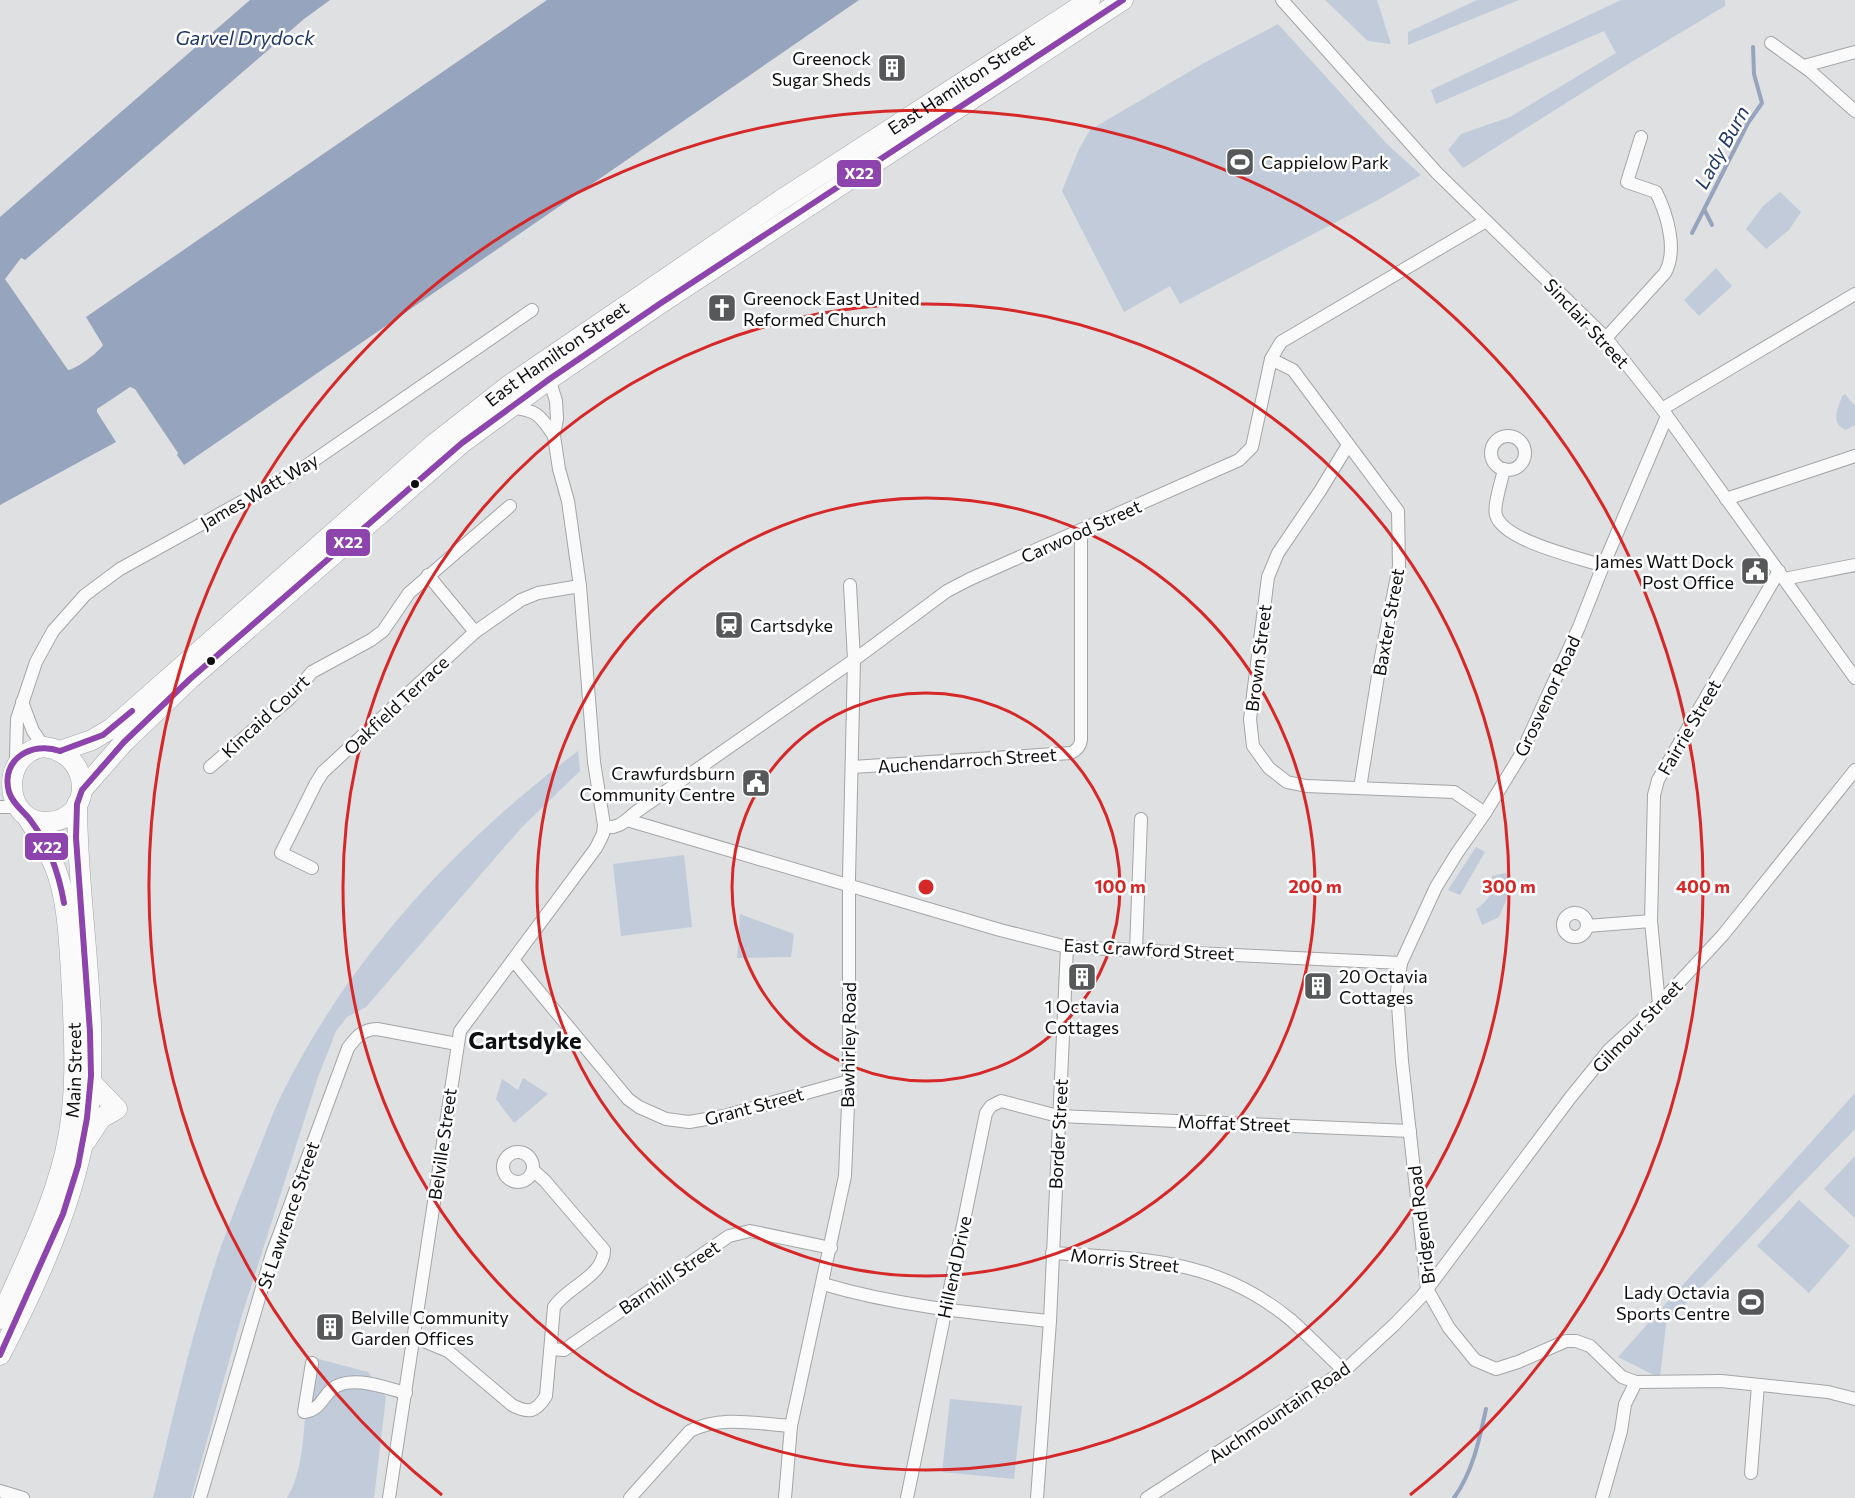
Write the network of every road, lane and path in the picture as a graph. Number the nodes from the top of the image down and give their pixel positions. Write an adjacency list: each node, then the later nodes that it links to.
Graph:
1 (1090, 0): 7 (highway, East Hamilton Street)
2 (1123, 0): 7 (highway, East Hamilton Street)
3 (1282, 0): 10 (street, Sinclair Street)
4 (1771, 43): 6 (street)
5 (1855, 52): 6 (street)
6 (1804, 66): 8 (street)
7 (970, 89): 15 (highway, East Hamilton Street)
8 (1855, 111)
9 (1641, 137): 13 (street)
10 (1486, 221): 13 (street, Sinclair Street); 14 (street, Carwood Street)
11 (1855, 294): 17 (street)
12 (532, 310): 34 (street, James Watt Way)
13 (1606, 338): 17 (street, Sinclair Street)
14 (1271, 359): 19 (street, Baxter Street); 24 (street, Carwood Street)
15 (546, 371): 16 (highway, East Hamilton Street); 18 (street); 35 (highway, East Hamilton Street)
16 (510, 408): 18 (street); 42 (highway, East Hamilton Street)
17 (1665, 413): 22 (street, Sinclair Street); 26 (street, Grosvenor Road)
18 (554, 436): 30 (street)
19 (1348, 445): 41 (street, Baxter Street); 41 (street, Brown Street)
20 (1855, 456): 22 (street)
21 (1504, 469): 26 (street)
22 (1726, 499): 28 (street, Sinclair Street)
23 (510, 506): 27 (street, Kincaid Court)
24 (1081, 531): 32 (street, Carwood Street); 38 (street, Auchendarroch Street)
25 (1855, 565): 28 (street)
26 (1603, 566): 44 (street, Grosvenor Road)
27 (429, 575): 31 (street); 37 (street, Kincaid Court)
28 (1781, 575): 33 (street, Sinclair Street); 50 (street, Fairrie Street)
29 (850, 585): 32 (street, Bawhirley Road)
30 (580, 586): 31 (street, Oakfield Terrace); 47 (street)
31 (475, 632): 48 (street, Oakfield Terrace)
32 (854, 660): 38 (street, Bawhirley Road); 46 (street, Carwood Street)
33 (1855, 678)
34 (22, 702): 35 (street); 36 (street, James Watt Way)
35 (52, 749): 36 (highway); 42 (highway)
36 (16, 757): 40 (highway)
37 (210, 767)
38 (852, 767): 49 (street, Bawhirley Road)
39 (1855, 770): 56 (street, Gilmour Street)
40 (3, 785): 43 (highway)
41 (1360, 788): 44 (street, Brown Street)
42 (80, 797): 43 (highway); 58 (highway, Main Street)
43 (15, 810): 69 (highway, Main Street)
44 (1485, 813): 55 (street, Grosvenor Road)
45 (1141, 819): 53 (street)
46 (627, 820): 47 (street); 49 (street, East Crawford Street)
47 (603, 831): 54 (street, Belville Street)
48 (312, 868)
49 (849, 887): 52 (street, East Crawford Street); 59 (street, Bawhirley Road)
50 (1651, 921): 51 (street); 56 (street, Fairrie Street)
51 (1587, 926)
52 (1067, 947): 53 (street, East Crawford Street); 60 (street, Border Street)
53 (1136, 950): 55 (street, East Crawford Street)
54 (513, 960): 57 (street, Belville Street); 59 (street, Grant Street)
55 (1401, 963): 61 (street, Bridgend Road)
56 (1659, 1004): 67 (street, Gilmour Street)
57 (457, 1044): 71 (street, Belville Street); 84 (street, St Lawrence Street)
58 (90, 1081): 62 (highway, Main Street); 62 (highway)
59 (849, 1081): 64 (street, Bawhirley Road)
60 (1058, 1116): 61 (street, Moffat Street); 65 (street, Border Street); 68 (street, Hillend Drive)
61 (1410, 1131): 67 (street, Bridgend Road)
62 (83, 1144): 73 (highway, Main Street)
63 (532, 1170): 72 (street)
64 (831, 1248): 66 (street, Bawhirley Road); 72 (street, Barnhill Street)
65 (1052, 1253): 70 (street, Border Street); 75 (street, Morris Street)
66 (823, 1284): 68 (street); 80 (street, Bawhirley Road)
67 (1427, 1289): 75 (street, Auchmountain Road); 76 (street, Bridgend Road)
68 (945, 1310): 70 (street); 88 (street, Hillend Drive)
69 (0, 1319)
70 (1050, 1321): 89 (street)
71 (414, 1337): 72 (street); 78 (street, Belville Street)
72 (551, 1349)
73 (0, 1355)
74 (312, 1363): 78 (street)
75 (1344, 1371): 90 (street, Auchmountain Road)
76 (1636, 1382): 77 (street); 91 (street)
77 (1758, 1385): 79 (street); 81 (street)
78 (406, 1393): 85 (street, Belville Street)
79 (1855, 1399)
80 (791, 1426): 86 (street); 87 (street, Bawhirley Road)
81 (1751, 1473)
82 (0, 1491): 83 (street)
83 (23, 1498)
84 (200, 1498)
85 (389, 1498)
86 (630, 1498)
87 (784, 1498)
88 (907, 1498)
89 (1036, 1498)
90 (1147, 1498)
91 (1602, 1498)

